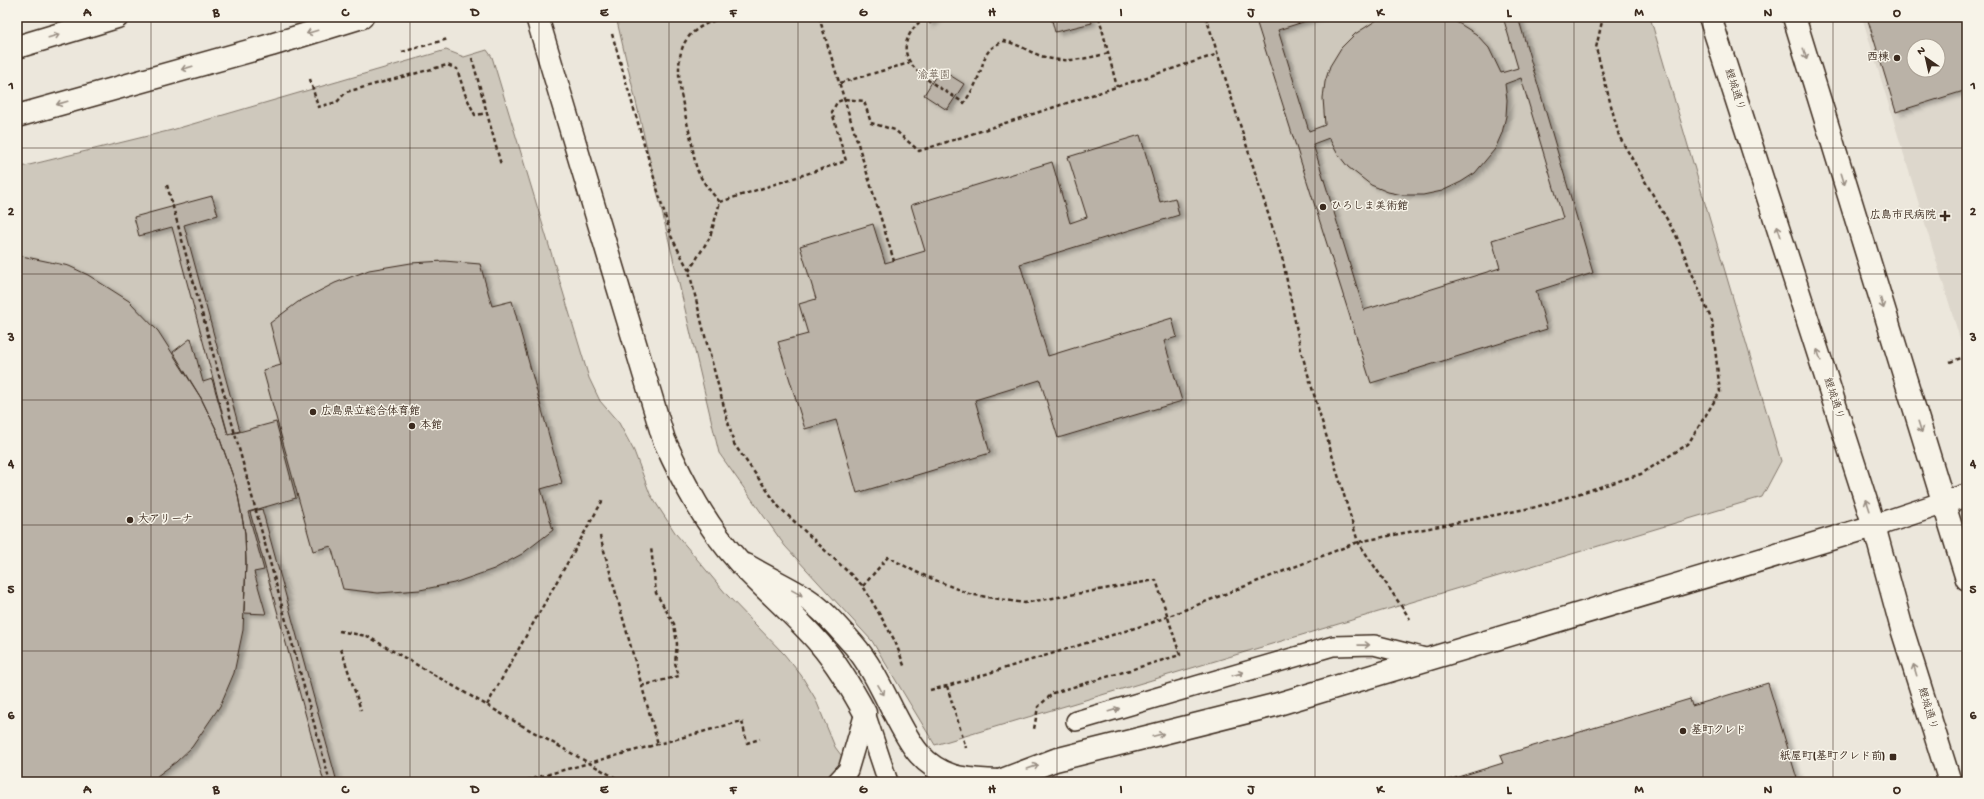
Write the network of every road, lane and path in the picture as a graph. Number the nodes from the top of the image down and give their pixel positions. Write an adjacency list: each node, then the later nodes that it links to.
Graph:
1 (117, 17): 14 (main road, one-way to 1)
2 (362, 17): 25 (main road, one-way to 25)
3 (537, 17): 40 (main road)
4 (726, 17): 28 (path)
5 (819, 17): 21 (path)
6 (925, 17): 19 (path)
7 (1099, 17): 16 (path)
8 (1206, 17): 17 (path)
9 (1603, 17): 38 (path)
10 (1710, 17): 36 (main road, 鯉城通り, one-way to 10)
11 (1798, 18): 35 (main road, one-way to 35)
12 (612, 34): 30 (path)
13 (448, 39): 15 (path)
14 (17, 47)
15 (402, 52)
16 (1108, 53): 19 (path); 22 (path)
17 (1218, 54): 22 (path); 38 (path)
18 (472, 58): 24 (path)
19 (909, 63): 21 (path)
20 (310, 79): 24 (path)
21 (840, 83): 23 (path)
22 (1117, 87): 23 (path)
23 (845, 99): 28 (path); 29 (path)
24 (488, 113): 26 (path)
25 (17, 116)
26 (501, 165)
27 (167, 185): 60 (path)
28 (720, 202): 30 (path)
29 (894, 260)
30 (689, 271): 42 (path)
31 (1967, 356): 32 (path)
32 (1950, 362)
33 (1967, 494): 35 (main road)
34 (604, 498): 52 (path)
35 (1945, 503): 36 (main road); 41 (main road)
36 (1874, 526): 47 (main road); 66 (main road, 鯉城通り, one-way to 36)
37 (600, 536): 49 (path)
38 (1358, 542): 43 (path); 44 (path)
39 (651, 547): 49 (path)
40 (738, 561): 54 (main road); 65 (main road, one-way to 65)
41 (1967, 579)
42 (863, 586): 43 (path); 48 (path)
43 (1169, 616): 50 (path); 56 (path)
44 (1410, 619)
45 (339, 631): 52 (path)
46 (341, 649): 53 (path)
47 (1429, 659): 55 (lane, one-way to 47); 65 (main road, one-way to 47)
48 (908, 675)
49 (641, 686): 58 (path)
50 (947, 686): 51 (path); 59 (path)
51 (930, 690)
52 (487, 705): 62 (path, bridge)
53 (361, 710)
54 (865, 712): 63 (lane); 64 (lane)
55 (1076, 721)
56 (1034, 729)
57 (760, 739): 58 (path)
58 (658, 744): 61 (path)
59 (966, 748)
60 (330, 782)
61 (520, 782)
62 (623, 782)
63 (837, 782)
64 (888, 782)
65 (997, 782)
66 (1950, 782)

